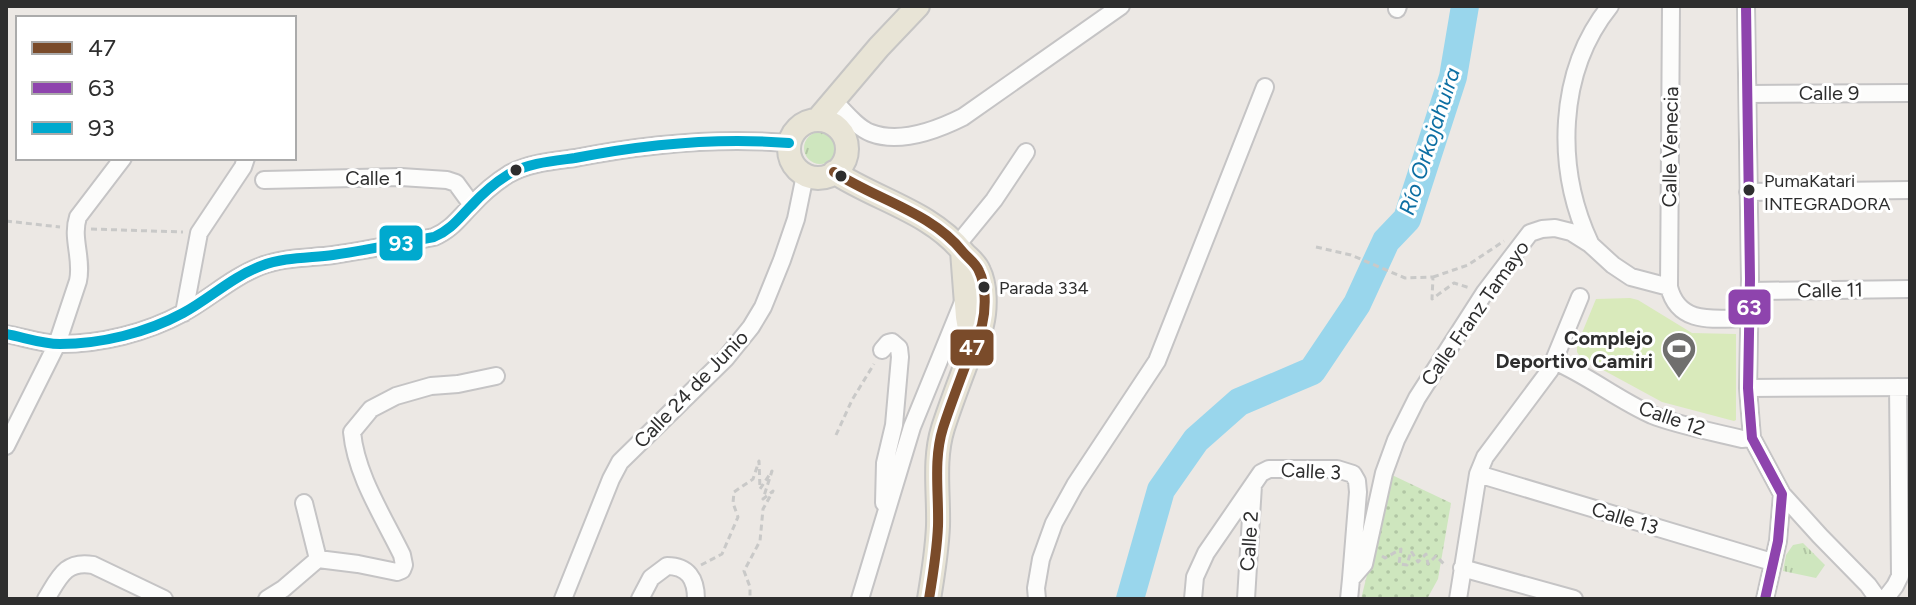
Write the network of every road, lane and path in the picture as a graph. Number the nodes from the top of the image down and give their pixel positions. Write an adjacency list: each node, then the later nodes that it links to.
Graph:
1 (918, 6): 9 (main road)
2 (1121, 6): 9 (street)
3 (1610, 6): 25 (street)
4 (1671, 6): 29 (street, Calle Venecia)
5 (1746, 6): 8 (street)
6 (1265, 87): 67 (street)
7 (1910, 93): 8 (street, Calle 9)
8 (1748, 94): 19 (street)
9 (833, 100): 10 (main road)
10 (817, 120): 11 (main road); 15 (main road)
11 (789, 143): 16 (main road); 20 (street)
12 (1026, 152): 27 (street)
13 (121, 160): 22 (street)
14 (244, 162): 23 (street)
15 (834, 172): 16 (main road); 27 (main road)
16 (805, 175): 61 (street, Calle 24 de Junio)
17 (264, 180): 20 (street, Calle 1)
18 (1910, 190): 19 (street)
19 (1748, 192): 31 (street)
20 (472, 205): 35 (street)
21 (6, 221): 22 (path)
22 (74, 228): 23 (path); 38 (street)
23 (199, 233): 35 (street)
24 (1530, 233): 25 (street, Calle Franz Tamayo); 28 (path); 32 (street, Calle Franz Tamayo)
25 (1590, 244): 29 (street)
26 (1316, 247): 28 (path)
27 (960, 248): 33 (main road)
28 (1433, 277): 32 (path)
29 (1669, 287): 36 (street)
30 (1910, 289): 31 (street, Calle 11)
31 (1750, 291): 36 (street)
32 (1485, 292): 52 (street, Calle Franz Tamayo)
33 (974, 295): 51 (street); 66 (main road)
34 (1580, 297): 40 (street)
35 (184, 313): 38 (street)
36 (1749, 318): 43 (street)
37 (6, 334): 38 (street)
38 (57, 344): 46 (street)
39 (882, 350): 44 (path); 51 (street)
40 (1554, 361): 45 (street, Calle 12); 47 (street)
41 (496, 376): 53 (street)
42 (1904, 387): 43 (street); 75 (street)
43 (1748, 388): 45 (street)
44 (836, 435)
45 (1752, 438): 49 (street)
46 (6, 446)
47 (1478, 474): 54 (street, Calle 13); 55 (street)
48 (1253, 483): 57 (street, Calle 3); 68 (street, Calle 3); 69 (street, Calle 2)
49 (1782, 494): 54 (street); 74 (street)
50 (304, 503): 53 (street)
51 (884, 525): 65 (street)
52 (1368, 549): 55 (path); 57 (street, Calle Franz Tamayo)
53 (318, 559): 60 (street)
54 (1772, 562): 73 (street)
55 (1462, 568): 71 (street); 72 (street)
56 (688, 572): 62 (street); 63 (street); 64 (path)
57 (1351, 579): 70 (street, Calle Franz Tamayo)
58 (46, 599): 59 (street)
59 (164, 599)
60 (267, 599)
61 (563, 599)
62 (640, 599)
63 (696, 599)
64 (750, 599)
65 (860, 599)
66 (929, 599)
67 (1037, 599)
68 (1193, 599)
69 (1246, 599)
70 (1349, 599)
71 (1458, 599)
72 (1574, 599)
73 (1765, 599)
74 (1878, 599)
75 (1885, 599)

